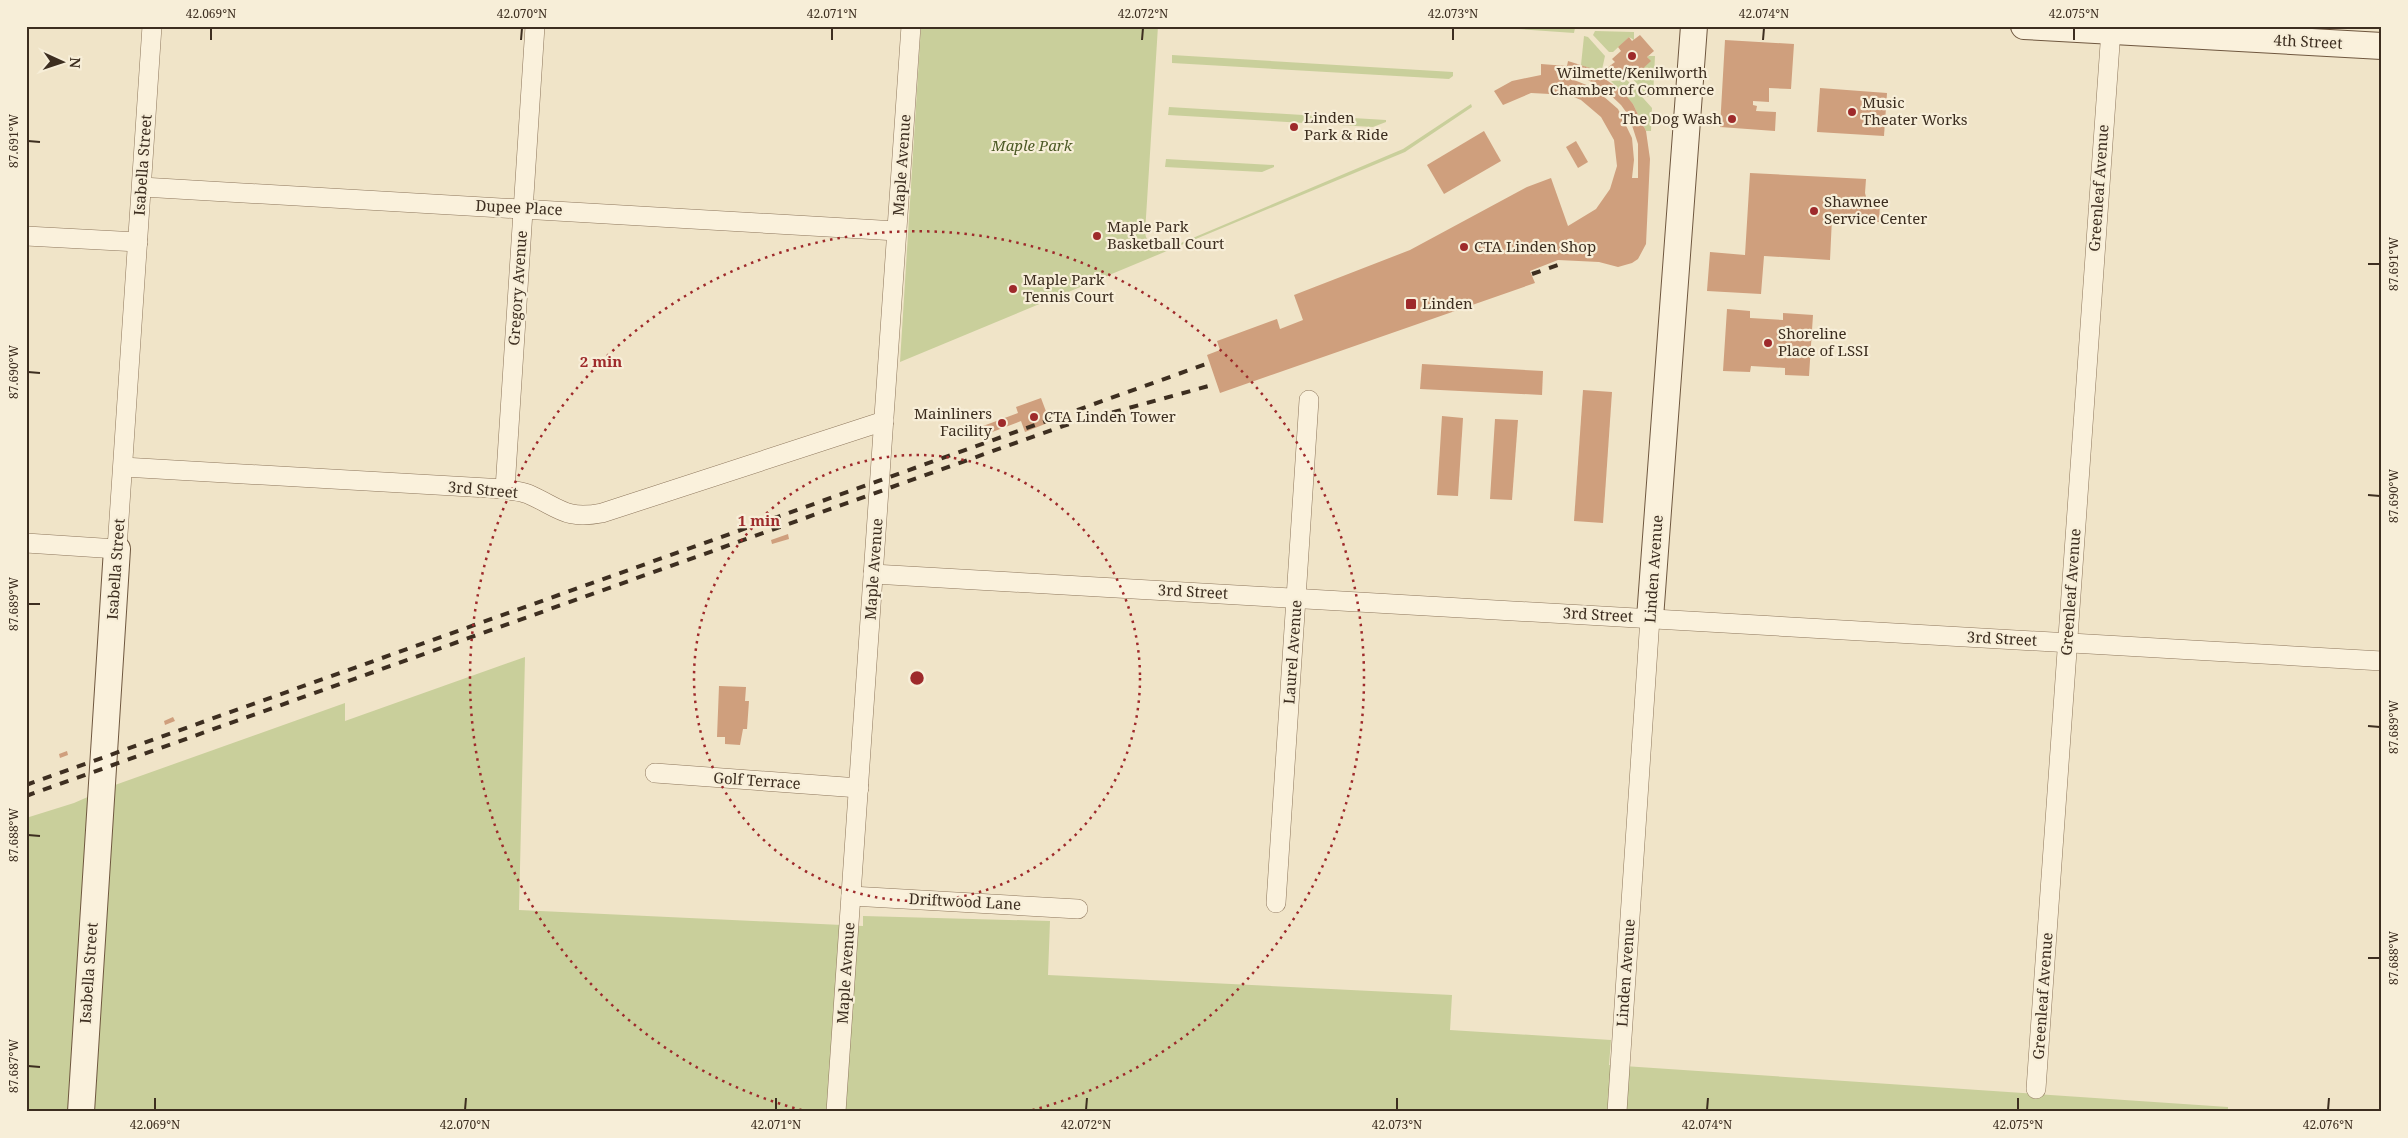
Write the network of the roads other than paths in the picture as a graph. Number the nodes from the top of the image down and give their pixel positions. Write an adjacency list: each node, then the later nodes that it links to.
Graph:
1 (152, 26): 8 (street, Isabella Street)
2 (536, 26): 9 (street, Gregory Avenue)
3 (911, 26): 10 (street, Maple Avenue)
4 (1694, 26): 21 (street, Linden Avenue)
5 (2024, 26): 6 (street, 4th Street)
6 (2111, 28): 7 (street, 4th Street); 22 (street, Greenleaf Avenue)
7 (2382, 46)
8 (142, 187): 9 (street, Dupee Place); 12 (street, Isabella Street)
9 (523, 208): 10 (street, Dupee Place); 16 (street, Gregory Avenue)
10 (897, 232): 14 (street, Maple Avenue)
11 (26, 236): 12 (street)
12 (138, 242): 15 (street, Isabella Street)
13 (1309, 400): 20 (street, Laurel Avenue)
14 (884, 421): 16 (street, 3rd Street); 19 (street, Maple Avenue)
15 (123, 467): 16 (street, 3rd Street); 18 (street, Isabella Street)
16 (505, 489)
17 (26, 543): 18 (street)
18 (117, 549): 30 (street, Isabella Street)
19 (873, 574): 20 (street, 3rd Street); 25 (street, Maple Avenue)
20 (1297, 598): 21 (street, 3rd Street); 27 (street, Laurel Avenue)
21 (1650, 618): 22 (street, 3rd Street); 32 (street, Linden Avenue)
22 (2068, 643): 23 (street, 3rd Street); 29 (street, Greenleaf Avenue)
23 (2382, 661)
24 (655, 773): 25 (street, Golf Terrace)
25 (859, 788): 26 (street, Maple Avenue)
26 (851, 896): 28 (street, Driftwood Lane); 31 (street, Maple Avenue)
27 (1276, 903)
28 (1078, 909)
29 (2036, 1089)
30 (81, 1112)
31 (836, 1112)
32 (1617, 1112)

